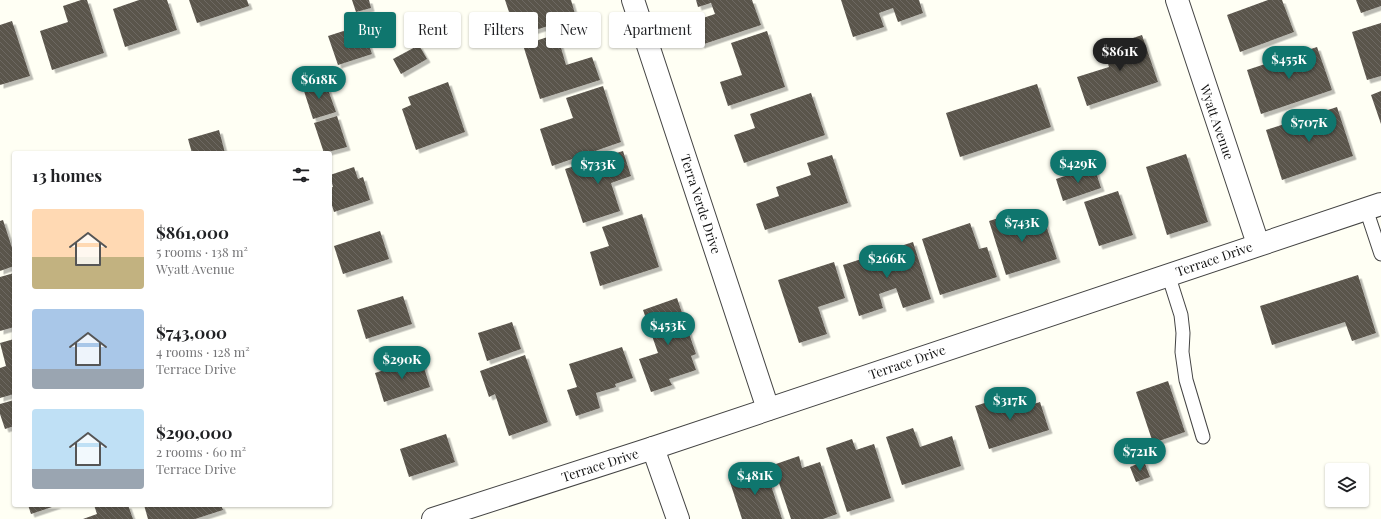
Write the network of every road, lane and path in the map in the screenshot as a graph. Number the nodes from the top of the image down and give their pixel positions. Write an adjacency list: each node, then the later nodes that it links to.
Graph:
1 (633, 0): 7 (street, Terra Verde Drive)
2 (1177, 0): 4 (street, Wyatt Avenue)
3 (1374, 207): 4 (street, Terrace Drive); 5 (lane)
4 (1258, 244): 6 (street, Terrace Drive)
5 (1381, 254)
6 (1168, 274): 7 (street, Terrace Drive); 8 (lane)
7 (768, 409): 9 (street, Terrace Drive)
8 (1203, 438)
9 (653, 448): 10 (street, Terrace Drive); 11 (street)
10 (433, 519)
11 (678, 519)

